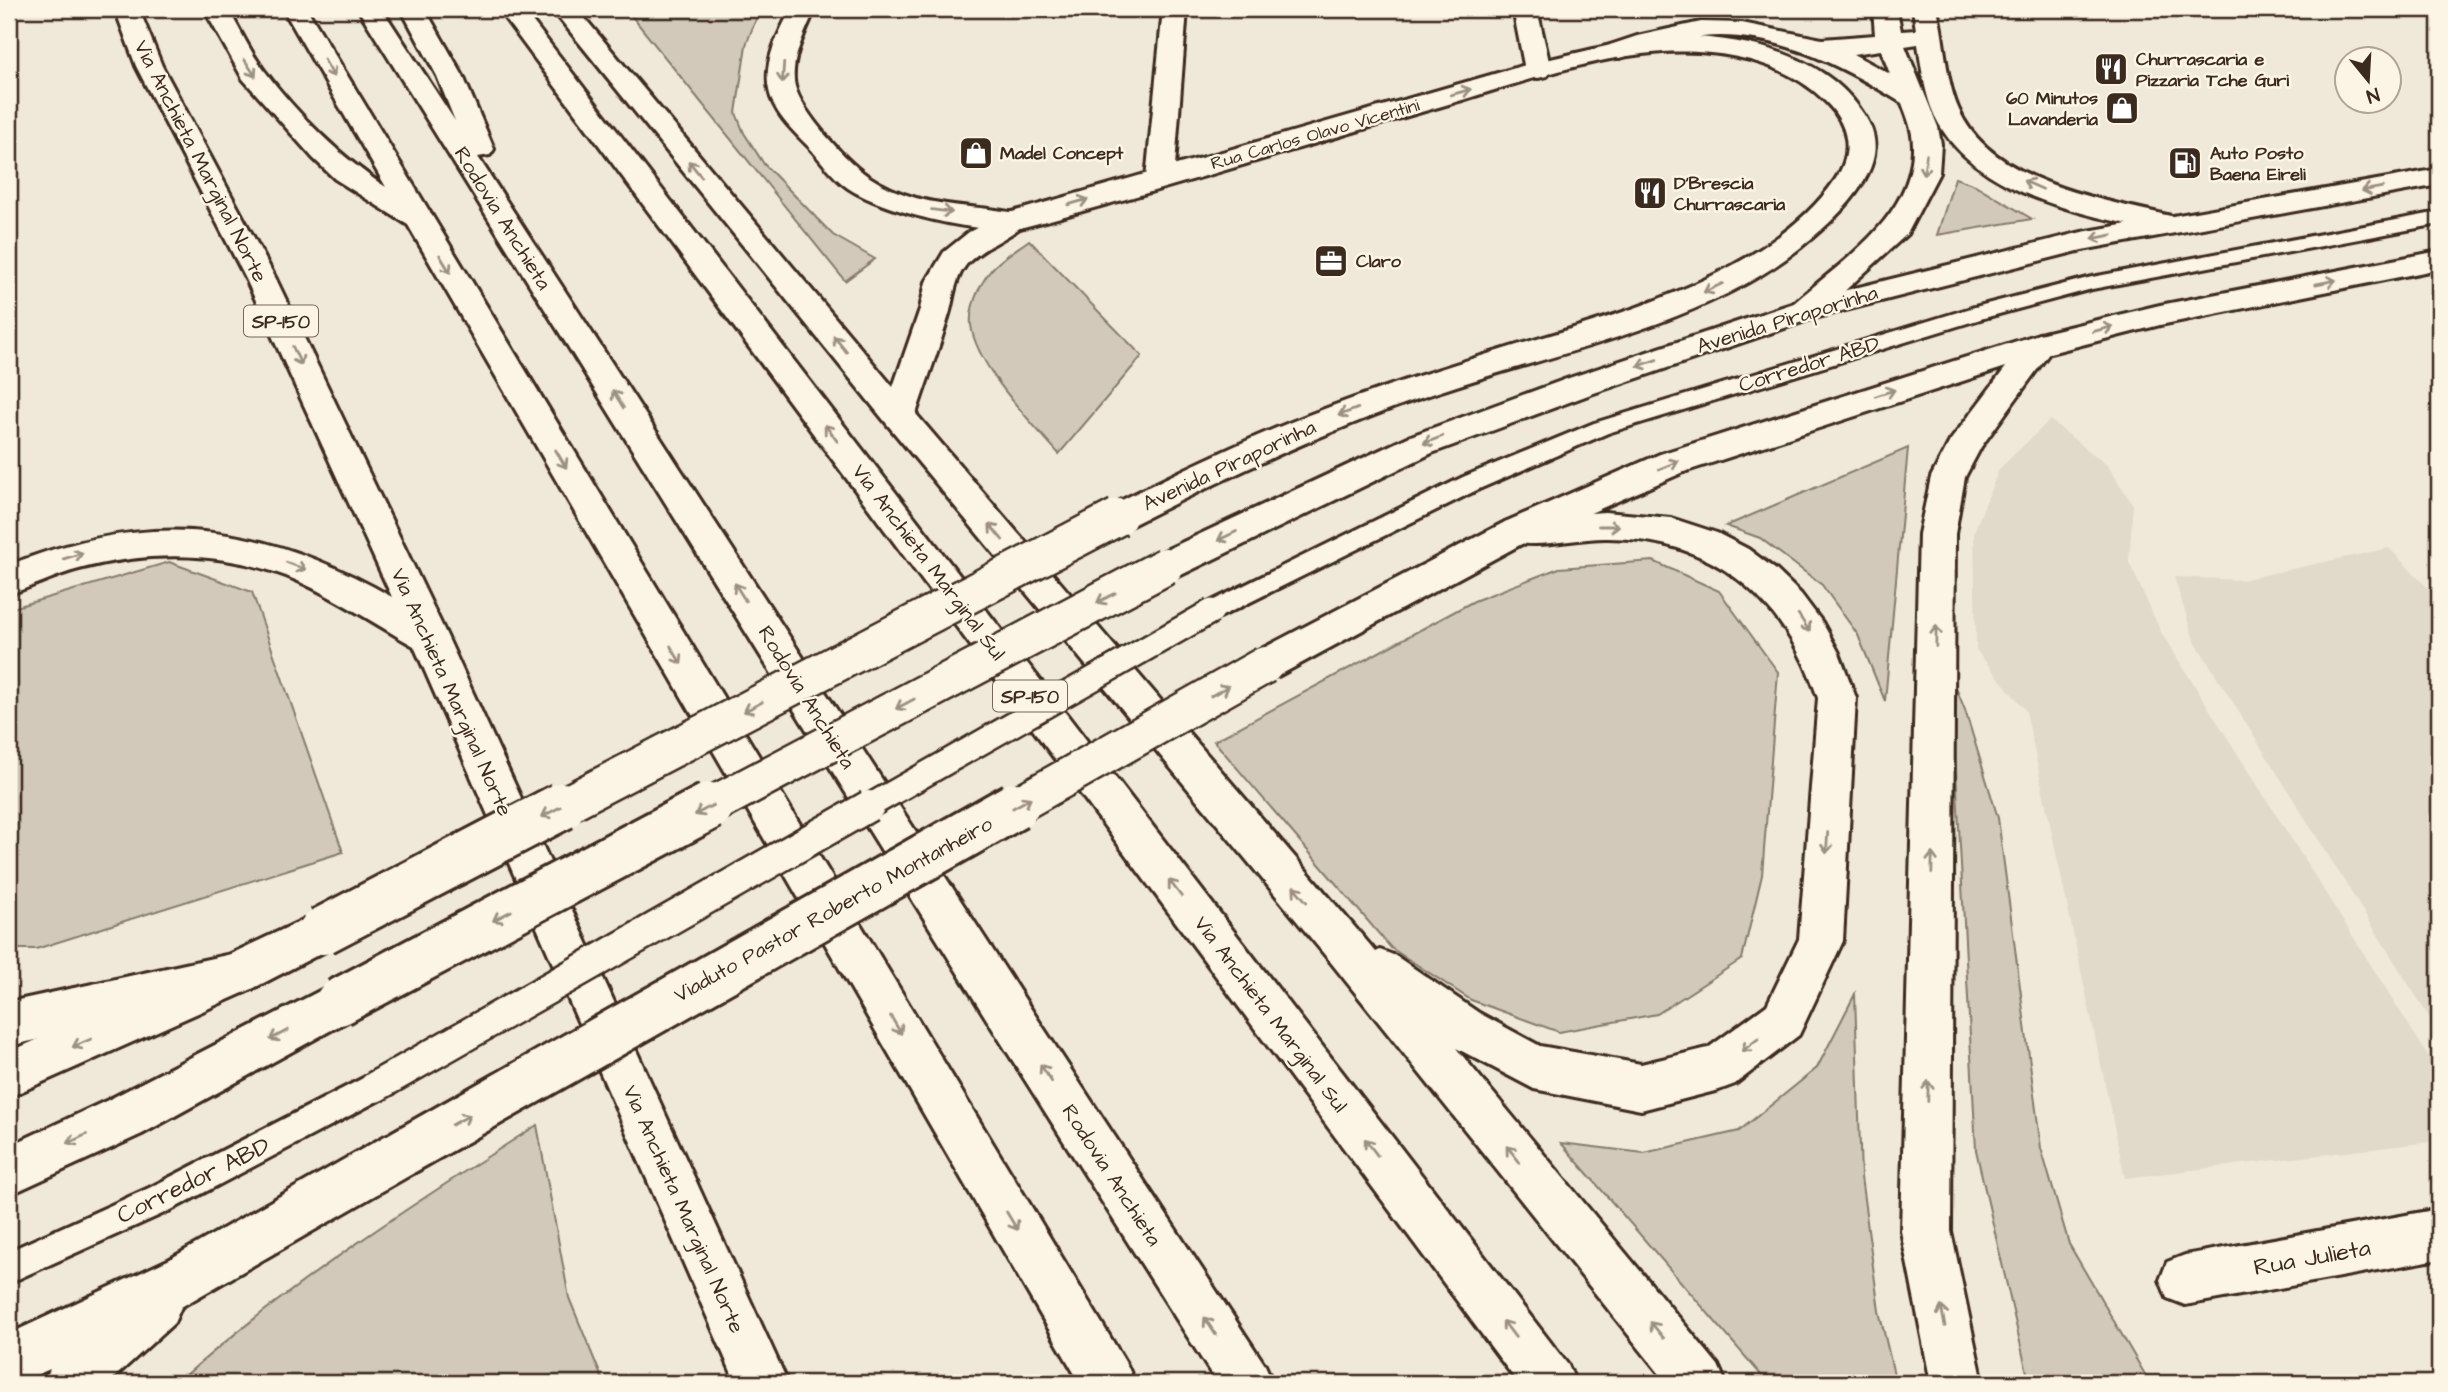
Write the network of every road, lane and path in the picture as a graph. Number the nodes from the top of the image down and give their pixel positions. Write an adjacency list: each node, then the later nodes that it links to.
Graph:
1 (127, 9): 33 (main road, Via Anchieta Marginal Norte / SP-150, one-way to 33)
2 (216, 9): 21 (main road, one-way to 21)
3 (295, 9): 21 (main road, one-way to 21)
4 (370, 9): 24 (main road, Rodovia Anchieta)
5 (413, 9): 24 (main road)
6 (510, 9): 48 (main road, Via Anchieta Marginal Sul / SP-150, one-way to 6)
7 (564, 9): 30 (main road, one-way to 7)
8 (803, 9): 22 (main road, one-way to 22)
9 (1175, 9): 19 (main road)
10 (1525, 9): 16 (main road)
11 (1885, 9): 13 (main road)
12 (1928, 22): 13 (main road, Rua Carlos Olavo Vicentini); 23 (main road, one-way to 12)
13 (1889, 39): 14 (main road, Rua Carlos Olavo Vicentini); 17 (main road)
14 (1816, 46): 15 (main road, Rua Carlos Olavo Vicentini); 17 (main road)
15 (1619, 50): 16 (main road, Rua Carlos Olavo Vicentini); 25 (main road, Rua Carlos Olavo Vicentini)
16 (1538, 70): 19 (main road, Rua Carlos Olavo Vicentini, one-way to 16)
17 (1913, 99): 27 (main road, one-way to 27)
18 (2439, 177): 23 (main road, Avenida Piraporinha, one-way to 23)
19 (1160, 179): 22 (main road, Rua Carlos Olavo Vicentini, one-way to 19)
20 (2439, 218): 40 (lane, Corredor ABD, bridge)
21 (419, 221): 46 (main road, one-way to 46)
22 (1012, 221): 30 (main road)
23 (2169, 224): 27 (main road, Avenida Piraporinha, one-way to 27)
24 (514, 235): 47 (main road, Rodovia Anchieta, one-way to 24)
25 (1772, 254): 29 (main road, Avenida Piraporinha, one-way to 29)
26 (2439, 260): 28 (main road, one-way to 26)
27 (1805, 310): 29 (main road); 38 (main road, Avenida Piraporinha, one-way to 38, bridge)
28 (2039, 345): 31 (main road, one-way to 28); 50 (main road, one-way to 28)
29 (1506, 361): 35 (main road, Avenida Piraporinha, one-way to 35, bridge)
30 (899, 416): 34 (main road, one-way to 30)
31 (1517, 531): 34 (main road, one-way to 34); 41 (main road, Viaduto Pastor Roberto Montanheiro, one-way to 31, bridge)
32 (9, 580): 33 (main road, one-way to 33)
33 (428, 636): 45 (main road, Via Anchieta Marginal Norte / SP-150)
34 (1343, 946): 49 (main road, one-way to 34)
35 (236, 974): 36 (main road); 37 (main road, one-way to 37)
36 (9, 1024)
37 (9, 1075)
38 (9, 1171)
39 (2439, 1234): 42 (main road, Rua Julieta)
40 (9, 1267)
41 (186, 1278): 43 (main road); 44 (main road)
42 (2185, 1280)
43 (9, 1361)
44 (70, 1383)
45 (762, 1383)
46 (1109, 1383)
47 (1247, 1383)
48 (1550, 1383)
49 (1700, 1383)
50 (1957, 1383)

